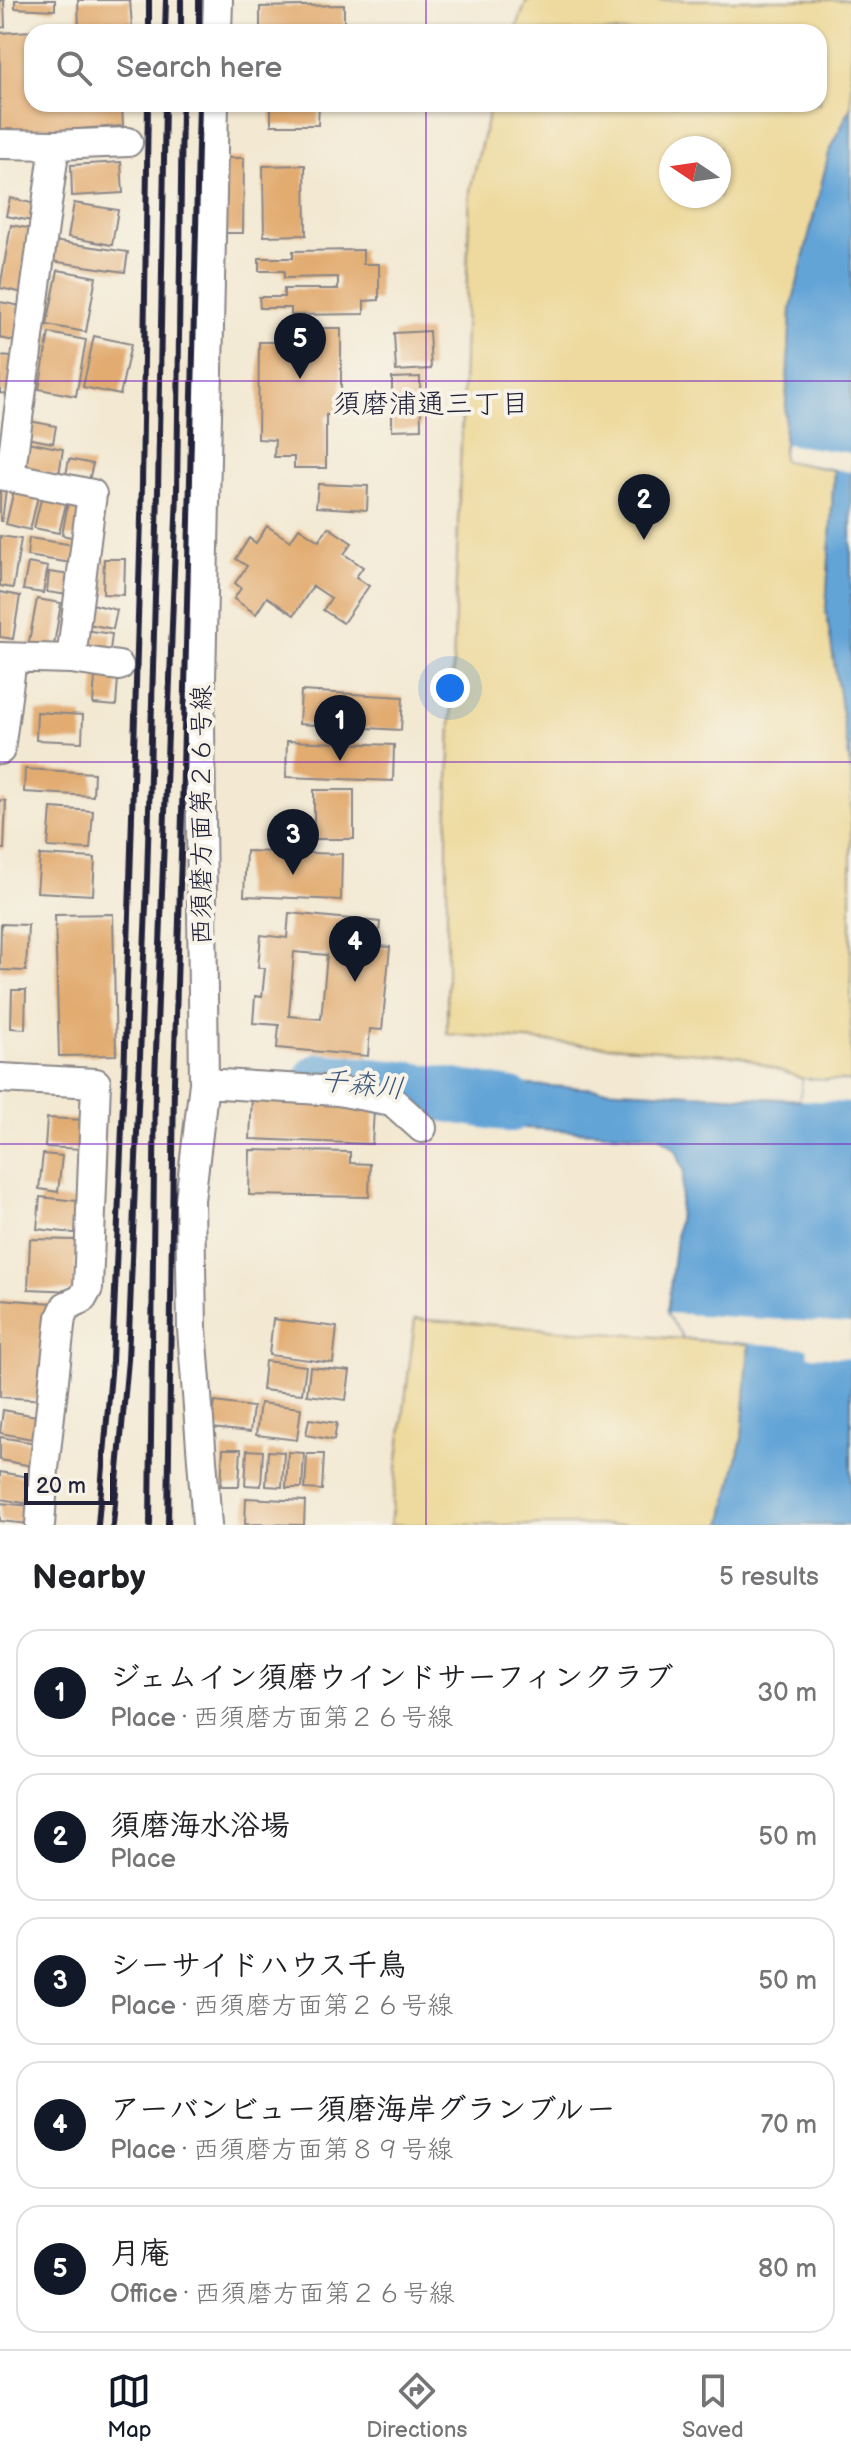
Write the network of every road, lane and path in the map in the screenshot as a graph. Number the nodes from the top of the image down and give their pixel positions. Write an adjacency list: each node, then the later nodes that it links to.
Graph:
1 (218, 0): 2 (street)
2 (217, 24)
3 (214, 112): 13 (street, 西須磨方面第２６号線)
4 (128, 142): 6 (street)
5 (0, 144): 6 (street)
6 (55, 145): 7 (street)
7 (5, 476): 9 (street)
8 (6, 658): 9 (street); 11 (street)
9 (71, 659): 10 (street)
10 (119, 666)
11 (0, 750)
12 (0, 1078): 15 (street)
13 (204, 1083): 14 (street); 16 (street, 西須磨方面第２６号線)
14 (422, 1128)
15 (40, 1525)
16 (207, 1525)

